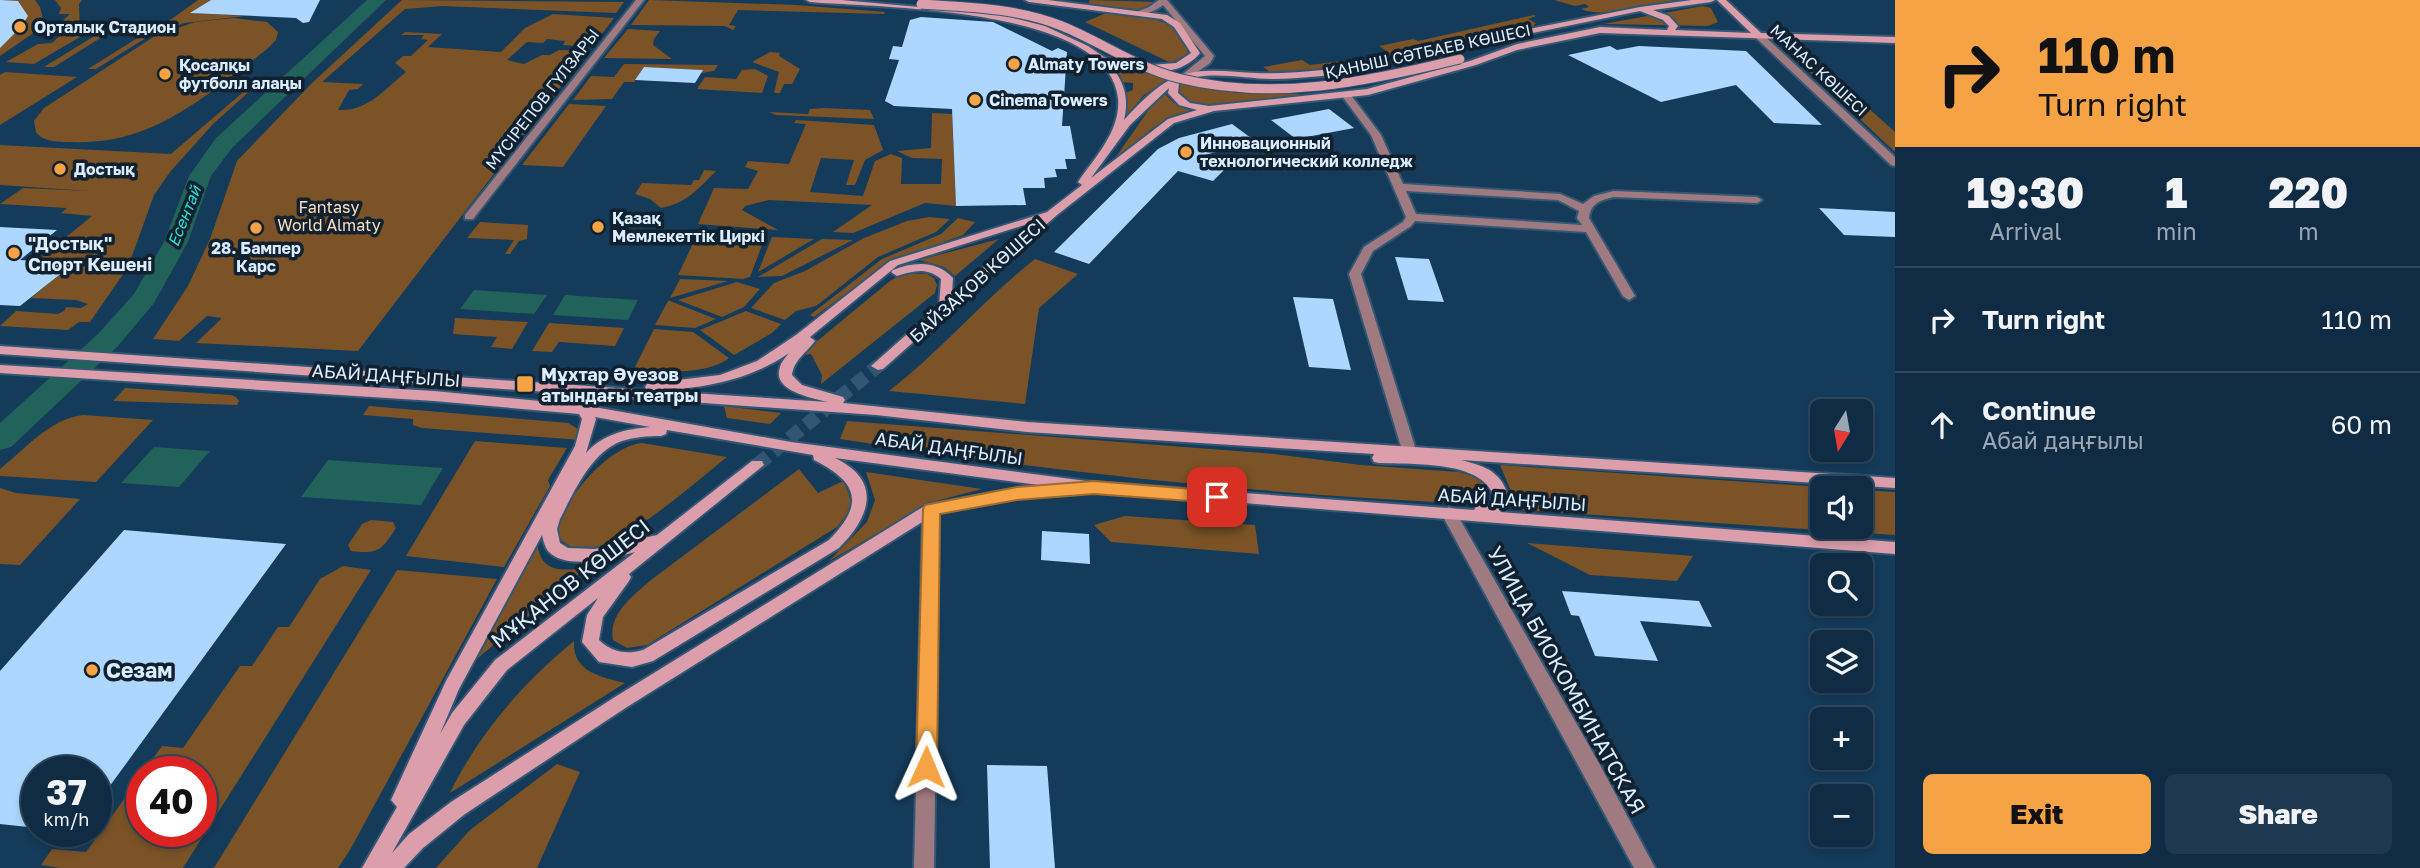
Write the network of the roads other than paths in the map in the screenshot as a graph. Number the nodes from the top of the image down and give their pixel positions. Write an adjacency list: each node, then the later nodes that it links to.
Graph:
1 (640, 0): 26 (street, МҮСІРЕПОВ ГҮЛЗАРЫ)
2 (812, 0): 14 (main road, ҚАНЫШ СӘТБАЕВ КӨШЕСІ, bridge); 15 (main road)
3 (957, 0): 12 (main road, ҚАНЫШ СӘТБАЕВ КӨШЕСІ)
4 (1029, 0): 9 (main road)
5 (1163, 0): 9 (street); 16 (street, БАЙЗАҚОВ КӨШЕСІ)
6 (1711, 0): 8 (main road)
7 (1721, 0): 11 (main road, МАНАС КӨШЕСІ)
8 (1640, 9): 10 (main road); 12 (main road)
9 (1140, 12): 15 (main road)
10 (1670, 31): 11 (main road, ҚАНЫШ СӘТБАЕВ КӨШЕСІ); 14 (main road, ҚАНЫШ СӘТБАЕВ КӨШЕСІ)
11 (1758, 35): 13 (main road, ҚАНЫШ СӘТБАЕВ КӨШЕСІ); 20 (street, МАНАС КӨШЕСІ)
12 (1504, 37): 16 (main road)
13 (1895, 40)
14 (1520, 46): 17 (main road)
15 (1104, 60): 19 (main road)
16 (1179, 80): 18 (main road); 19 (main road, БАЙЗАҚОВ КӨШЕСІ)
17 (1347, 96): 18 (main road); 21 (street)
18 (1213, 108): 22 (main road, БАЙЗАҚОВ КӨШЕСІ)
19 (1113, 143): 22 (main road, БАЙЗАҚОВ КӨШЕСІ)
20 (1895, 163)
21 (1398, 187): 24 (street); 27 (street)
22 (1076, 194): 25 (main road, БАЙЗАҚОВ КӨШЕСІ)
23 (1758, 200): 24 (street)
24 (1584, 209): 28 (street)
25 (1053, 213): 30 (main road, БАЙЗАҚОВ КӨШЕСІ); 34 (main road)
26 (469, 217)
27 (1412, 217): 28 (street); 40 (street)
28 (1590, 229): 29 (street)
29 (1629, 296)
30 (945, 310): 32 (main road, БАЙЗАҚОВ КӨШЕСІ); 36 (main road)
31 (0, 350): 34 (main road, АБАЙ ДАҢҒЫЛЫ)
32 (878, 366)
33 (0, 369): 35 (main road, АБАЙ ДАҢҒЫЛЫ)
34 (612, 391): 36 (main road, АБАЙ ДАҢҒЫЛЫ)
35 (583, 410): 37 (main road, АБАЙ ДАҢҒЫЛЫ); 48 (main road)
36 (876, 410): 38 (main road, АБАЙ ДАҢҒЫЛЫ)
37 (712, 433): 39 (main road, АБАЙ ДАҢҒЫЛЫ); 46 (main road)
38 (1282, 442): 40 (main road, АБАЙ ДАҢҒЫЛЫ); 45 (main road)
39 (791, 447): 43 (main road, АБАЙ ДАҢҒЫЛЫ); 46 (main road)
40 (1409, 450): 42 (main road, АБАЙ ДАҢҒЫЛЫ)
41 (757, 465): 46 (main road, МҰҚАНОВ КӨШЕСІ)
42 (1895, 483)
43 (1094, 487): 44 (main road); 45 (main road, АБАЙ ДАҢҒЫЛЫ)
44 (932, 509): 49 (main road); 50 (street)
45 (1448, 513): 47 (main road, АБАЙ ДАҢҒЫЛЫ); 51 (street, УЛИЦА БИОКОМБИНАТСКАЯ)
46 (666, 537): 48 (main road, МҰҚАНОВ КӨШЕСІ)
47 (1895, 548)
48 (372, 868)
49 (391, 868)
50 (924, 868)
51 (1645, 868)

